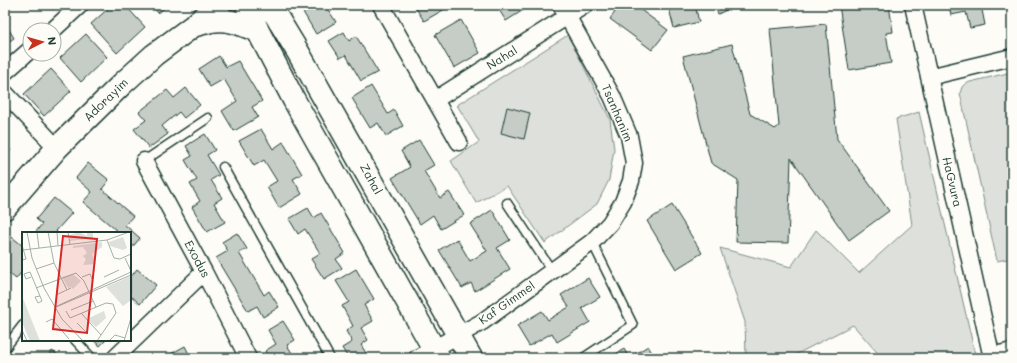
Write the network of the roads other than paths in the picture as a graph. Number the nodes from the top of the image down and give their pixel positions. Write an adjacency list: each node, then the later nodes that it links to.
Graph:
1 (80, 5): 9 (street)
2 (219, 5): 10 (street, Adorayim)
3 (247, 5): 11 (street)
4 (381, 5): 17 (street)
5 (585, 5): 8 (street, Nahal)
6 (913, 5): 15 (street, HaGvura)
7 (270, 8): 29 (street, Zahal)
8 (565, 11): 17 (street, Nahal); 25 (street, Tsanhanim)
9 (62, 22)
10 (193, 26): 11 (street); 20 (street, Adorayim)
11 (258, 31): 33 (street)
12 (22, 57): 14 (street)
13 (1012, 58): 15 (street)
14 (5, 72)
15 (929, 77): 34 (street, HaGvura)
16 (5, 93): 20 (street)
17 (435, 100): 19 (street)
18 (208, 118): 21 (lane)
19 (459, 142)
20 (57, 148): 24 (street, Adorayim)
21 (144, 161): 27 (street, Exodus)
22 (223, 167): 38 (lane)
23 (507, 203): 26 (lane)
24 (5, 208)
25 (592, 242): 26 (street, Kaf Gimmel); 40 (lane)
26 (552, 271): 29 (street, Kaf Gimmel)
27 (204, 272): 36 (street); 37 (street, Exodus)
28 (22, 326): 31 (lane)
29 (458, 336): 33 (street, Kaf Gimmel); 39 (street, Zahal)
30 (76, 341): 35 (lane)
31 (5, 348)
32 (1012, 351): 34 (street)
33 (430, 355)
34 (992, 357)
35 (92, 358)
36 (115, 358)
37 (248, 358)
38 (330, 358)
39 (471, 358)
40 (583, 358)

